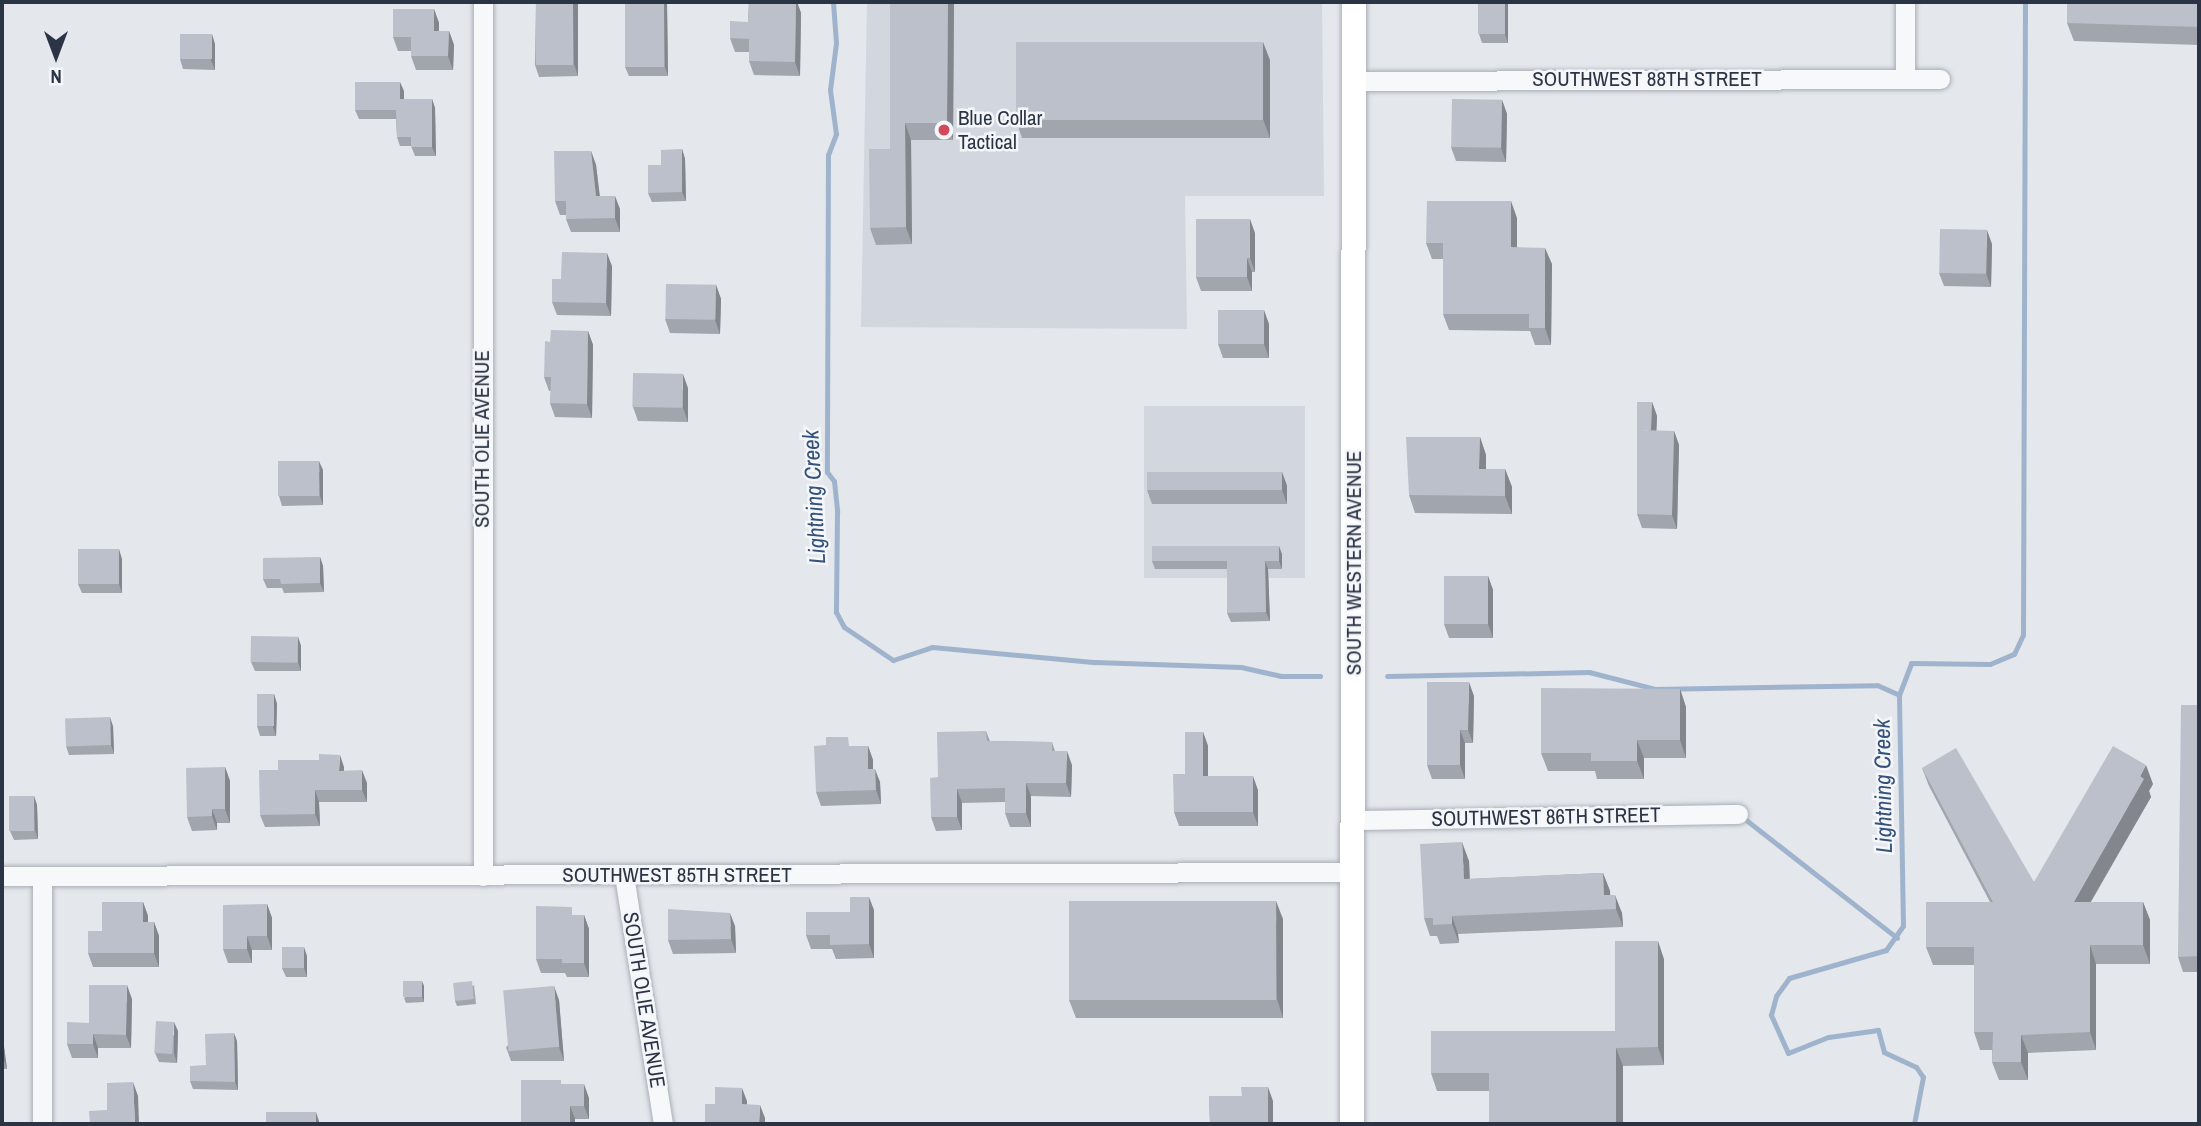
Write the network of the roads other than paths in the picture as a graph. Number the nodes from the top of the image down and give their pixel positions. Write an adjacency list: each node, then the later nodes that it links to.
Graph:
1 (484, 2): 13 (street, SOUTH OLIE AVENUE)
2 (1354, 2): 6 (main road, SOUTH WESTERN AVENUE)
3 (1905, 2): 4 (street)
4 (1905, 78): 5 (street, SOUTHWEST 88TH STREET); 6 (street, SOUTHWEST 88TH STREET)
5 (1940, 79)
6 (1354, 81): 8 (main road, SOUTH WESTERN AVENUE)
7 (1738, 814): 8 (street, SOUTHWEST 86TH STREET)
8 (1354, 820): 9 (main road, SOUTH WESTERN AVENUE)
9 (1353, 872): 10 (street, SOUTHWEST 85TH STREET); 16 (main road, SOUTH WESTERN AVENUE)
10 (624, 875): 13 (street, SOUTHWEST 85TH STREET); 15 (street, SOUTH OLIE AVENUE)
11 (2, 876): 12 (street, SOUTHWEST 85TH STREET)
12 (42, 876): 13 (street, SOUTHWEST 85TH STREET); 14 (street)
13 (483, 876)
14 (42, 1124)
15 (663, 1124)
16 (1352, 1124)

